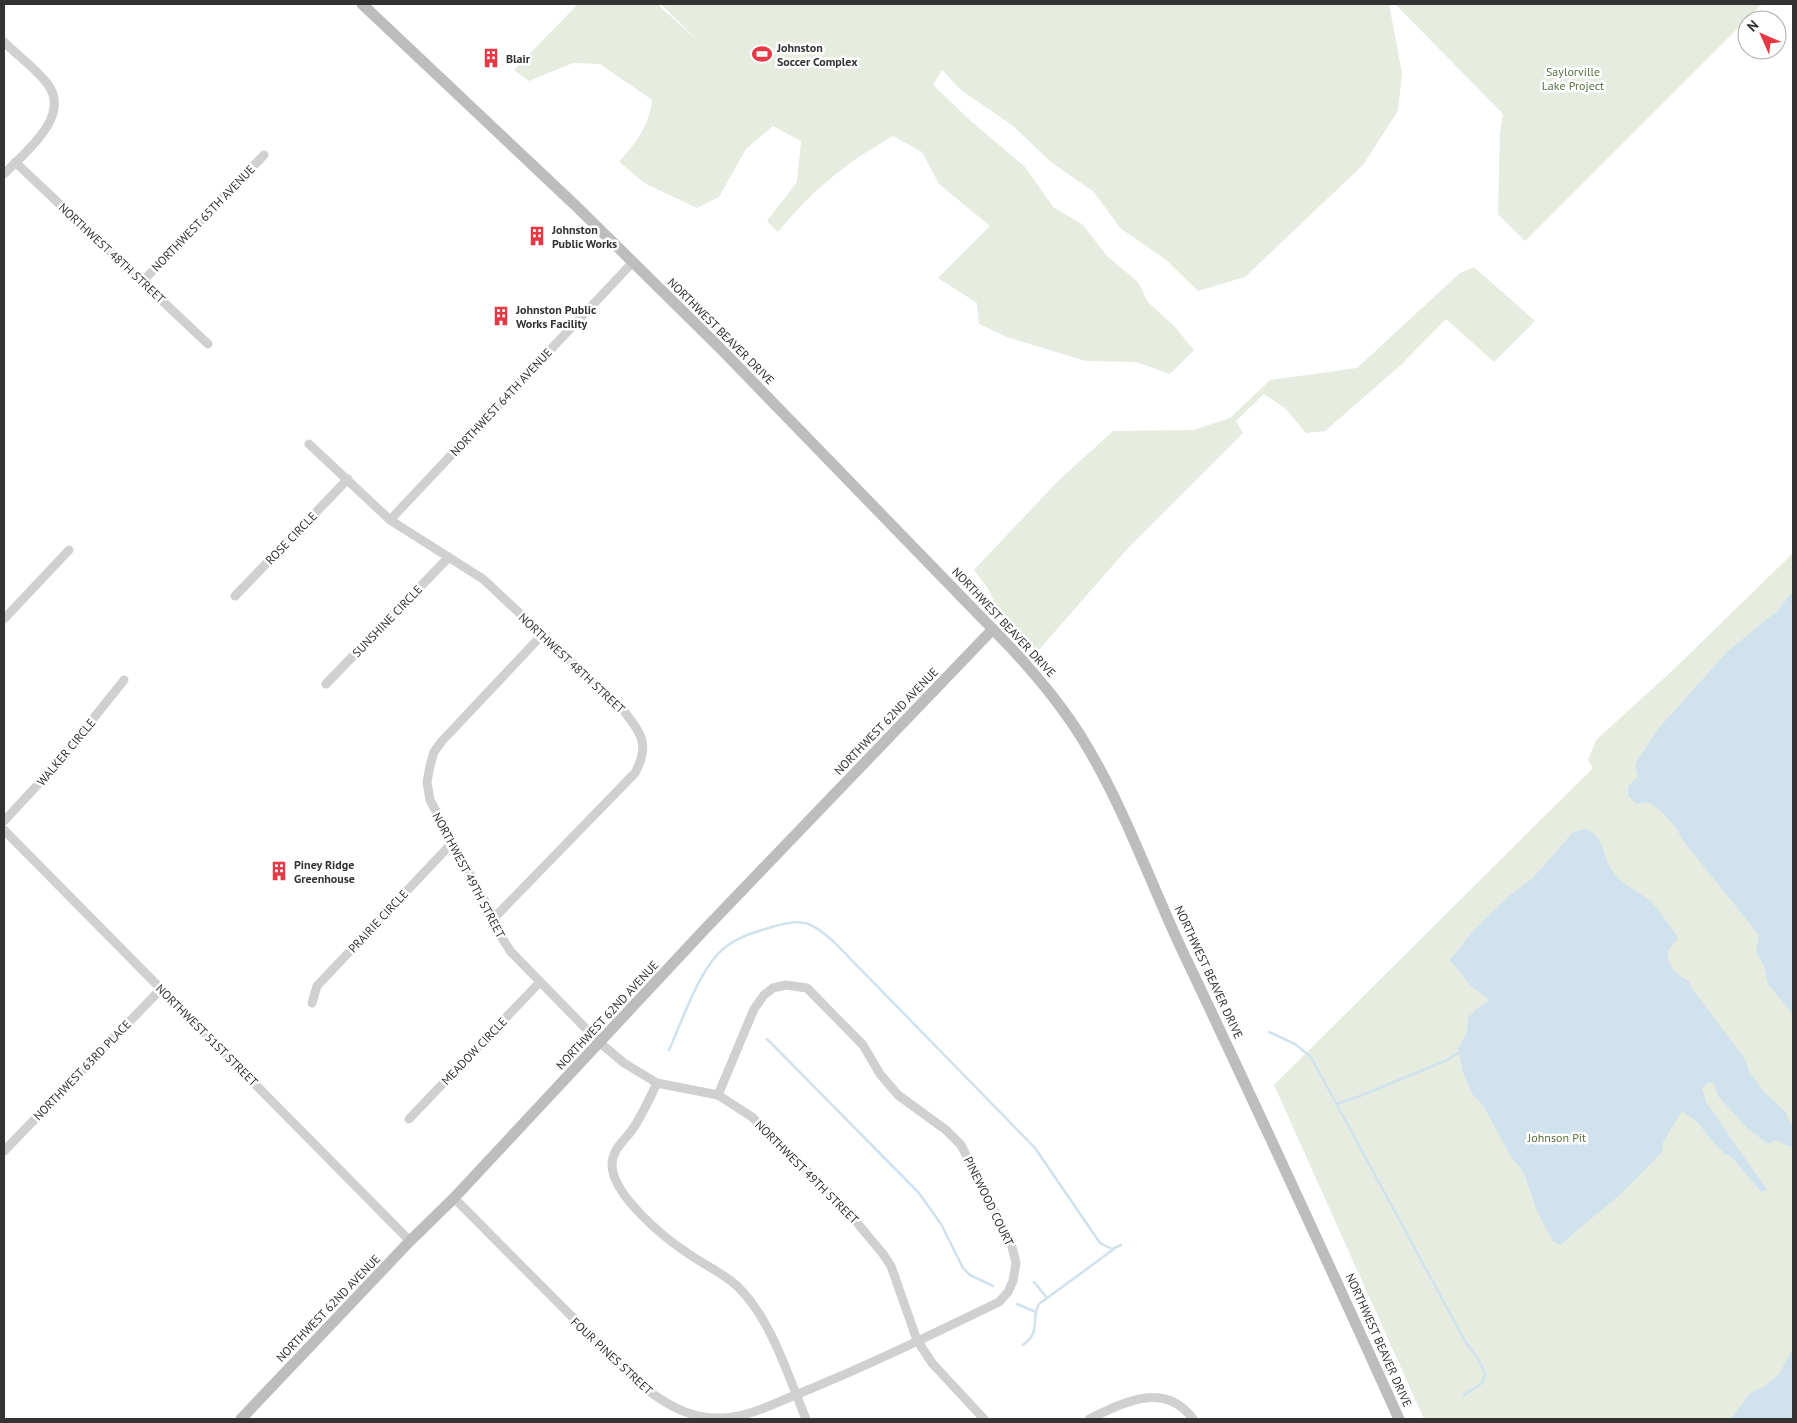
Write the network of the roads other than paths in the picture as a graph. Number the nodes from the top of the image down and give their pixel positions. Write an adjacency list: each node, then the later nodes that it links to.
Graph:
1 (362, 4): 6 (main road, NORTHWEST BEAVER DRIVE)
2 (4, 42): 4 (street)
3 (264, 155): 7 (street, NORTHWEST 65TH AVENUE)
4 (15, 162): 5 (street); 7 (street, NORTHWEST 48TH STREET)
5 (4, 174)
6 (633, 262): 11 (street, NORTHWEST 64TH AVENUE); 16 (main road, NORTHWEST BEAVER DRIVE)
7 (142, 282): 8 (street, NORTHWEST 48TH STREET)
8 (208, 344)
9 (309, 444): 10 (street, NORTHWEST 48TH STREET)
10 (348, 479): 11 (street, NORTHWEST 48TH STREET); 14 (street, ROSE CIRCLE)
11 (390, 520): 13 (street, NORTHWEST 48TH STREET)
12 (69, 550): 15 (street)
13 (449, 557): 17 (street, NORTHWEST 48TH STREET); 19 (street, SUNSHINE CIRCLE)
14 (235, 596)
15 (4, 619)
16 (993, 629): 27 (main road, NORTHWEST 62ND AVENUE); 42 (main road, NORTHWEST BEAVER DRIVE)
17 (542, 634): 22 (street, NORTHWEST 49TH STREET); 23 (street, NORTHWEST 48TH STREET)
18 (124, 680): 20 (street, WALKER CIRCLE)
19 (326, 684)
20 (4, 821)
21 (4, 830): 25 (street, NORTHWEST 51ST STREET)
22 (452, 842): 23 (street, NORTHWEST 49TH STREET); 26 (street, PRAIRIE CIRCLE)
23 (494, 918): 24 (street, NORTHWEST 49TH STREET)
24 (540, 982): 27 (street, NORTHWEST 49TH STREET); 30 (street, MEADOW CIRCLE)
25 (161, 989): 31 (street, NORTHWEST 63RD PLACE); 33 (street, NORTHWEST 51ST STREET)
26 (312, 1003)
27 (599, 1042): 28 (street, NORTHWEST 49TH STREET); 32 (main road, NORTHWEST 62ND AVENUE)
28 (658, 1083): 29 (street, NORTHWEST 49TH STREET); 35 (street)
29 (718, 1095): 34 (street, NORTHWEST 49TH STREET); 34 (street, PINEWOOD COURT)
30 (409, 1119)
31 (4, 1150)
32 (454, 1198): 33 (main road, NORTHWEST 62ND AVENUE); 36 (street, FOUR PINES STREET)
33 (410, 1241): 37 (main road, NORTHWEST 62ND AVENUE)
34 (917, 1340): 35 (street, FOUR PINES STREET); 39 (street, NORTHWEST 49TH STREET)
35 (796, 1395): 36 (street, FOUR PINES STREET); 38 (street)
36 (688, 1417)
37 (241, 1419)
38 (806, 1419)
39 (984, 1419)
40 (1089, 1419): 41 (street)
41 (1193, 1419)
42 (1399, 1419)

